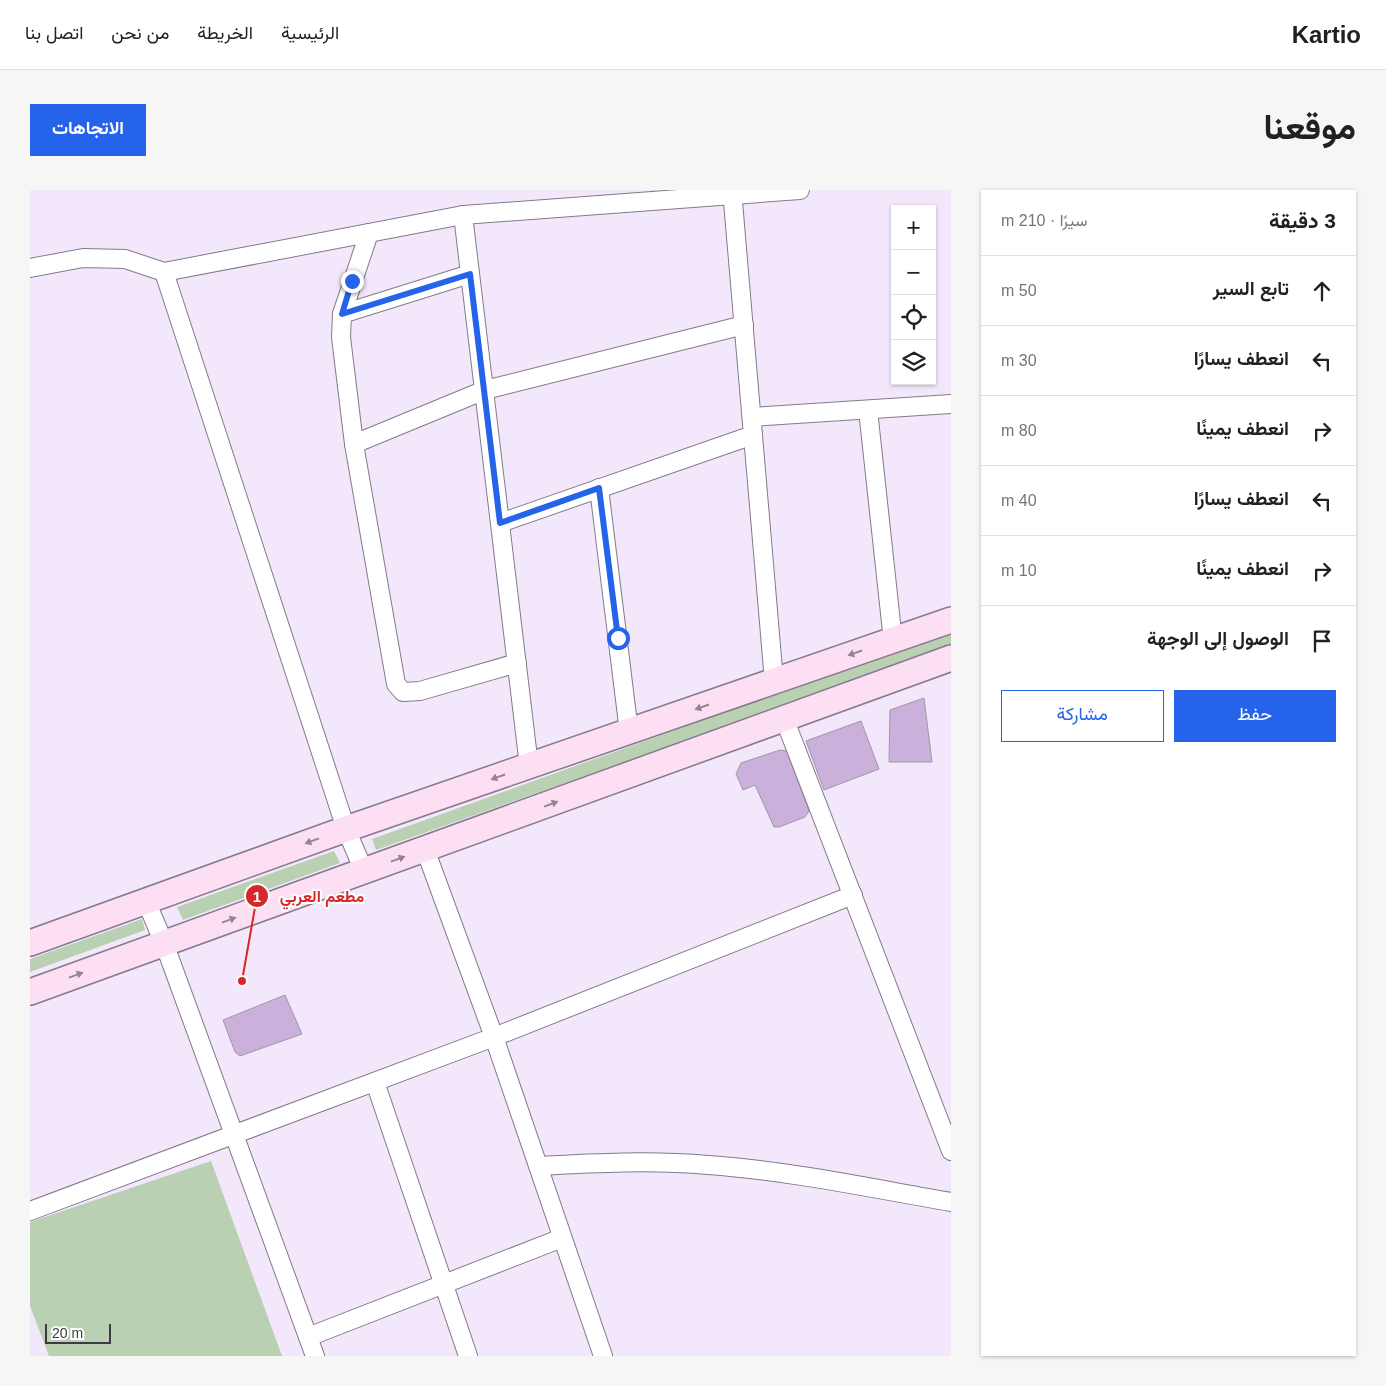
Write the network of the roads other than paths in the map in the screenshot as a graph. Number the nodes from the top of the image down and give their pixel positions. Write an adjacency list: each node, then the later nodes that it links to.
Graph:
1 (800, 190): 2 (street)
2 (732, 192): 3 (street); 9 (street)
3 (463, 215): 4 (street); 7 (street)
4 (369, 233): 6 (street); 8 (street)
5 (30, 268): 6 (street)
6 (164, 272): 25 (street)
7 (470, 274): 8 (street); 10 (street)
8 (342, 314): 14 (street)
9 (744, 326): 10 (street); 13 (street)
10 (485, 390): 14 (street); 16 (street)
11 (951, 404): 12 (street)
12 (868, 410): 13 (street); 18 (street)
13 (752, 426): 15 (street); 21 (street)
14 (354, 444): 20 (street)
15 (599, 488): 16 (street); 23 (street)
16 (500, 523): 20 (street)
17 (951, 620): 18 (main road)
18 (893, 640): 21 (main road, one-way to 21)
19 (951, 658): 22 (main road)
20 (517, 663): 24 (street)
21 (774, 681): 23 (main road, one-way to 23)
22 (784, 718): 26 (main road, one-way to 22); 28 (street)
23 (629, 732): 24 (main road)
24 (529, 766): 25 (main road, one-way to 25)
25 (346, 829): 27 (street); 29 (main road, one-way to 29)
26 (425, 849): 27 (main road, one-way to 26); 33 (street)
27 (364, 871): 31 (main road, one-way to 27)
28 (853, 895): 33 (street); 36 (street)
29 (146, 901): 30 (main road); 31 (street)
30 (30, 943)
31 (164, 943): 32 (main road, one-way to 31); 35 (street)
32 (30, 992)
33 (494, 1037): 34 (street); 37 (street)
34 (375, 1082): 35 (street); 41 (street)
35 (234, 1134): 39 (street); 42 (street)
36 (951, 1151)
37 (538, 1166): 38 (street); 40 (street)
38 (951, 1202)
39 (30, 1211)
40 (562, 1238): 41 (street); 45 (street)
41 (443, 1284): 42 (street); 44 (street)
42 (308, 1337): 43 (street)
43 (314, 1356)
44 (468, 1356)
45 (603, 1356)

